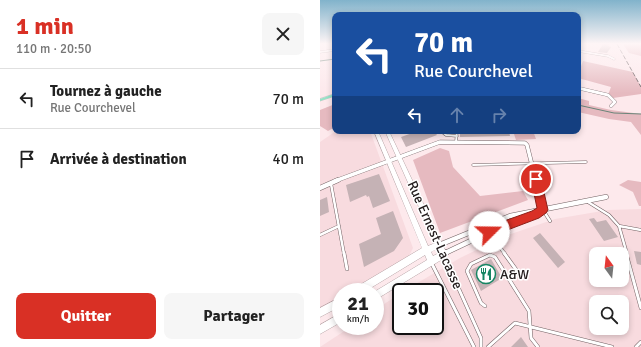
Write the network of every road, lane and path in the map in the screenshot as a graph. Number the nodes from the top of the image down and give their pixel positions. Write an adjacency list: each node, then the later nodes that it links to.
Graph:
1 (581, 89): 4 (street)
2 (332, 95): 3 (main road)
3 (320, 100)
4 (611, 106)
5 (377, 134): 11 (street, Rue Ernest-Lacasse)
6 (388, 134): 10 (street, Rue Ernest-Lacasse)
7 (445, 134): 8 (lane)
8 (457, 136): 9 (lane)
9 (456, 142): 10 (street); 13 (street)
10 (400, 158): 11 (street); 26 (street, Rue Ernest-Lacasse)
11 (390, 161): 15 (street); 27 (street, Rue Ernest-Lacasse)
12 (586, 162): 13 (lane)
13 (532, 164): 14 (lane); 19 (street)
14 (473, 165)
15 (331, 183): 16 (street); 21 (lane)
16 (320, 188)
17 (606, 197): 18 (street)
18 (587, 202): 19 (street); 22 (lane)
19 (543, 210): 20 (lane); 24 (street); 26 (street)
20 (550, 221)
21 (339, 226): 25 (lane); 30 (lane)
22 (619, 226): 23 (lane); 36 (lane)
23 (641, 230)
24 (489, 232): 28 (street); 31 (lane)
25 (320, 234)
26 (439, 245): 27 (street); 28 (street, Rue Ernest-Lacasse)
27 (426, 250): 29 (street, Rue Ernest-Lacasse); 32 (street)
28 (443, 254): 29 (street); 43 (lane, Rue Ernest-Lacasse)
29 (431, 261): 33 (street); 42 (lane, Rue Ernest-Lacasse)
30 (347, 270)
31 (517, 271)
32 (371, 283)
33 (384, 290)
34 (332, 306): 37 (street)
35 (485, 306): 39 (lane)
36 (641, 308)
37 (320, 313)
38 (332, 323): 40 (street)
39 (530, 327): 44 (lane); 45 (lane); 46 (lane)
40 (320, 330)
41 (641, 342): 47 (lane)
42 (474, 347)
43 (481, 347)
44 (488, 347)
45 (538, 347)
46 (612, 347)
47 (636, 347)

